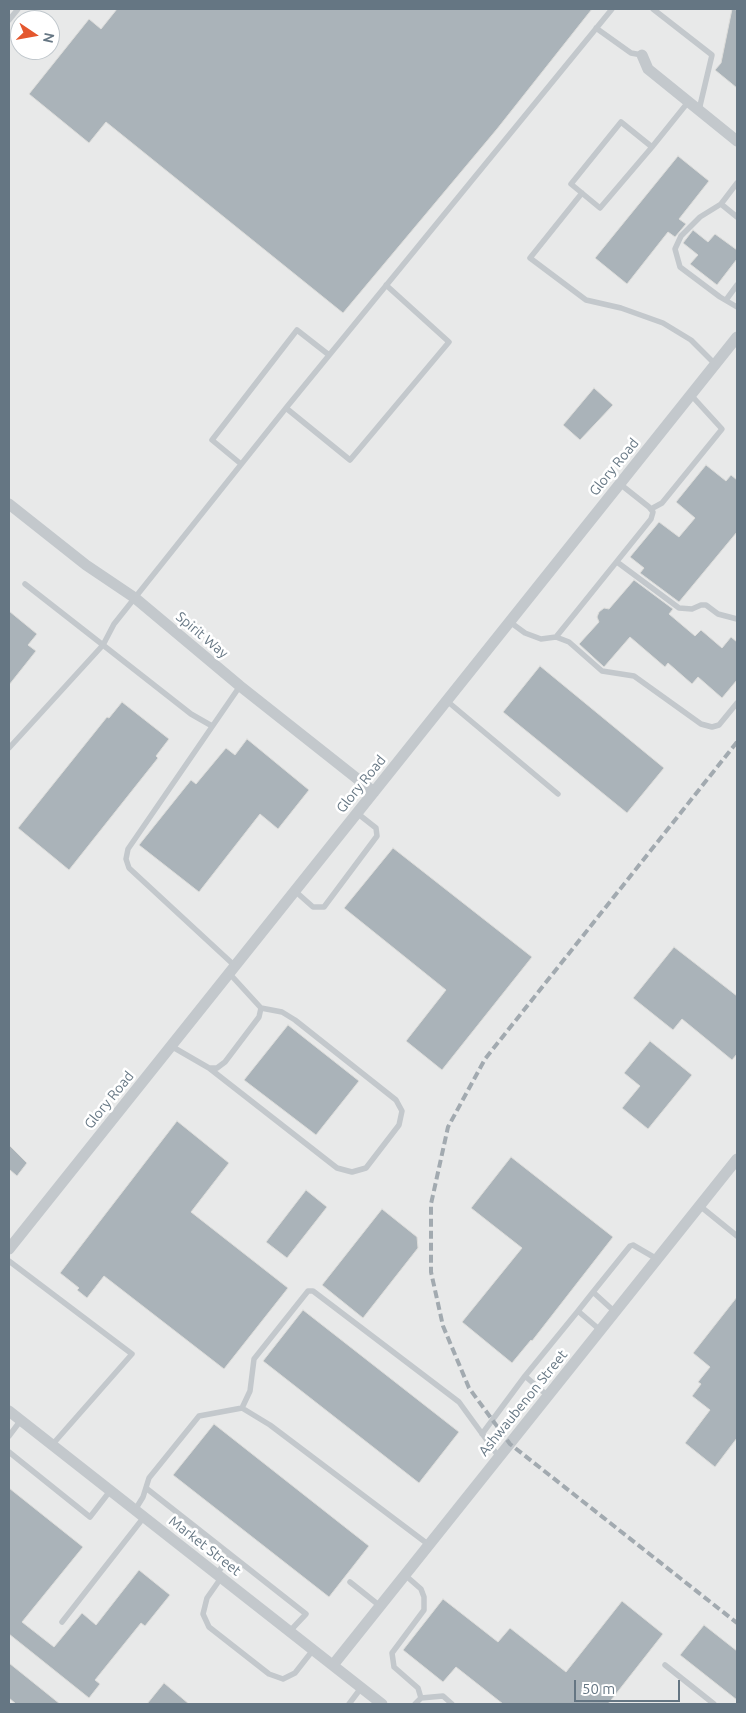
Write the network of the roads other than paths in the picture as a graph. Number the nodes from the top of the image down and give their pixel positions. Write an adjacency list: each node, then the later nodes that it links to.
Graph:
1 (18, 9): 4 (lane)
2 (612, 9): 5 (lane)
3 (653, 9): 8 (lane)
4 (9, 20)
5 (596, 28): 6 (lane); 15 (lane)
6 (642, 55): 7 (street)
7 (689, 101): 8 (street); 10 (lane)
8 (699, 110): 9 (street)
9 (737, 140)
10 (652, 146): 12 (lane); 12 (lane)
11 (737, 183): 13 (lane)
12 (582, 193): 21 (lane)
13 (721, 204): 14 (lane); 17 (lane)
14 (737, 217)
15 (386, 285): 20 (lane); 23 (lane)
16 (737, 285): 17 (lane)
17 (726, 300): 18 (lane)
18 (737, 307)
19 (737, 337): 21 (street, Glory Road)
20 (329, 355): 23 (lane); 24 (lane)
21 (715, 364): 22 (street, Glory Road)
22 (691, 395): 25 (street, Glory Road); 27 (lane)
23 (286, 408): 24 (lane)
24 (241, 464): 30 (lane)
25 (620, 484): 27 (lane); 32 (street, Glory Road)
26 (9, 504): 30 (street, Spirit Way)
27 (651, 509): 28 (lane)
28 (616, 562): 31 (lane); 33 (lane)
29 (24, 584): 34 (lane)
30 (135, 598): 34 (lane); 35 (street, Spirit Way)
31 (737, 619)
32 (510, 622): 33 (lane); 36 (street, Glory Road)
33 (556, 637): 37 (lane)
34 (103, 645): 38 (lane); 39 (lane)
35 (240, 686): 38 (lane); 40 (street, Spirit Way)
36 (447, 701): 40 (street, Glory Road); 41 (lane)
37 (737, 703)
38 (212, 726): 44 (lane)
39 (9, 748)
40 (374, 792): 42 (street, Glory Road)
41 (558, 794)
42 (357, 813): 43 (street, Glory Road); 43 (lane)
43 (295, 891): 44 (street, Glory Road)
44 (232, 969): 45 (lane); 46 (street, Glory Road)
45 (261, 1008): 47 (lane); 47 (lane)
46 (171, 1046): 47 (lane); 51 (street, Glory Road)
47 (209, 1068)
48 (737, 1159): 49 (street, Ashwaubenon Street)
49 (700, 1206): 50 (lane); 52 (street, Ashwaubenon Street)
50 (737, 1236)
51 (9, 1249)
52 (657, 1259): 54 (lane); 56 (street, Ashwaubenon Street)
53 (9, 1261): 65 (lane)
54 (593, 1292): 55 (lane); 56 (lane)
55 (578, 1311): 57 (lane); 58 (lane)
56 (615, 1312): 57 (street, Ashwaubenon Street)
57 (600, 1330): 59 (street, Ashwaubenon Street)
58 (525, 1376): 59 (lane); 63 (lane)
59 (548, 1396): 67 (street, Ashwaubenon Street)
60 (242, 1408): 63 (lane); 68 (lane); 71 (lane)
61 (9, 1411): 62 (street, Market Street)
62 (21, 1420): 64 (lane); 65 (street, Market Street)
63 (482, 1434): 67 (lane)
64 (9, 1436)
65 (52, 1445): 69 (street, Market Street)
66 (9, 1452): 69 (lane)
67 (499, 1457): 71 (street, Ashwaubenon Street)
68 (146, 1488): 70 (lane); 72 (lane)
69 (110, 1491): 70 (street, Market Street)
70 (139, 1514): 74 (street, Market Street); 77 (lane)
71 (429, 1545): 73 (street, Ashwaubenon Street)
72 (230, 1555): 74 (lane); 78 (lane)
73 (405, 1575): 76 (street, Ashwaubenon Street); 83 (lane)
74 (219, 1576): 78 (street, Market Street); 79 (lane)
75 (350, 1582): 76 (lane)
76 (380, 1606): 80 (street, Ashwaubenon Street)
77 (62, 1622)
78 (289, 1632): 79 (street, Market Street)
79 (313, 1650): 80 (street, Market Street)
80 (332, 1665): 82 (street, Market Street)
81 (665, 1665): 88 (lane)
82 (361, 1688): 84 (lane); 85 (street, Market Street)
83 (420, 1698): 86 (lane); 87 (lane)
84 (349, 1704)
85 (382, 1704)
86 (415, 1704)
87 (452, 1704)
88 (714, 1704)

